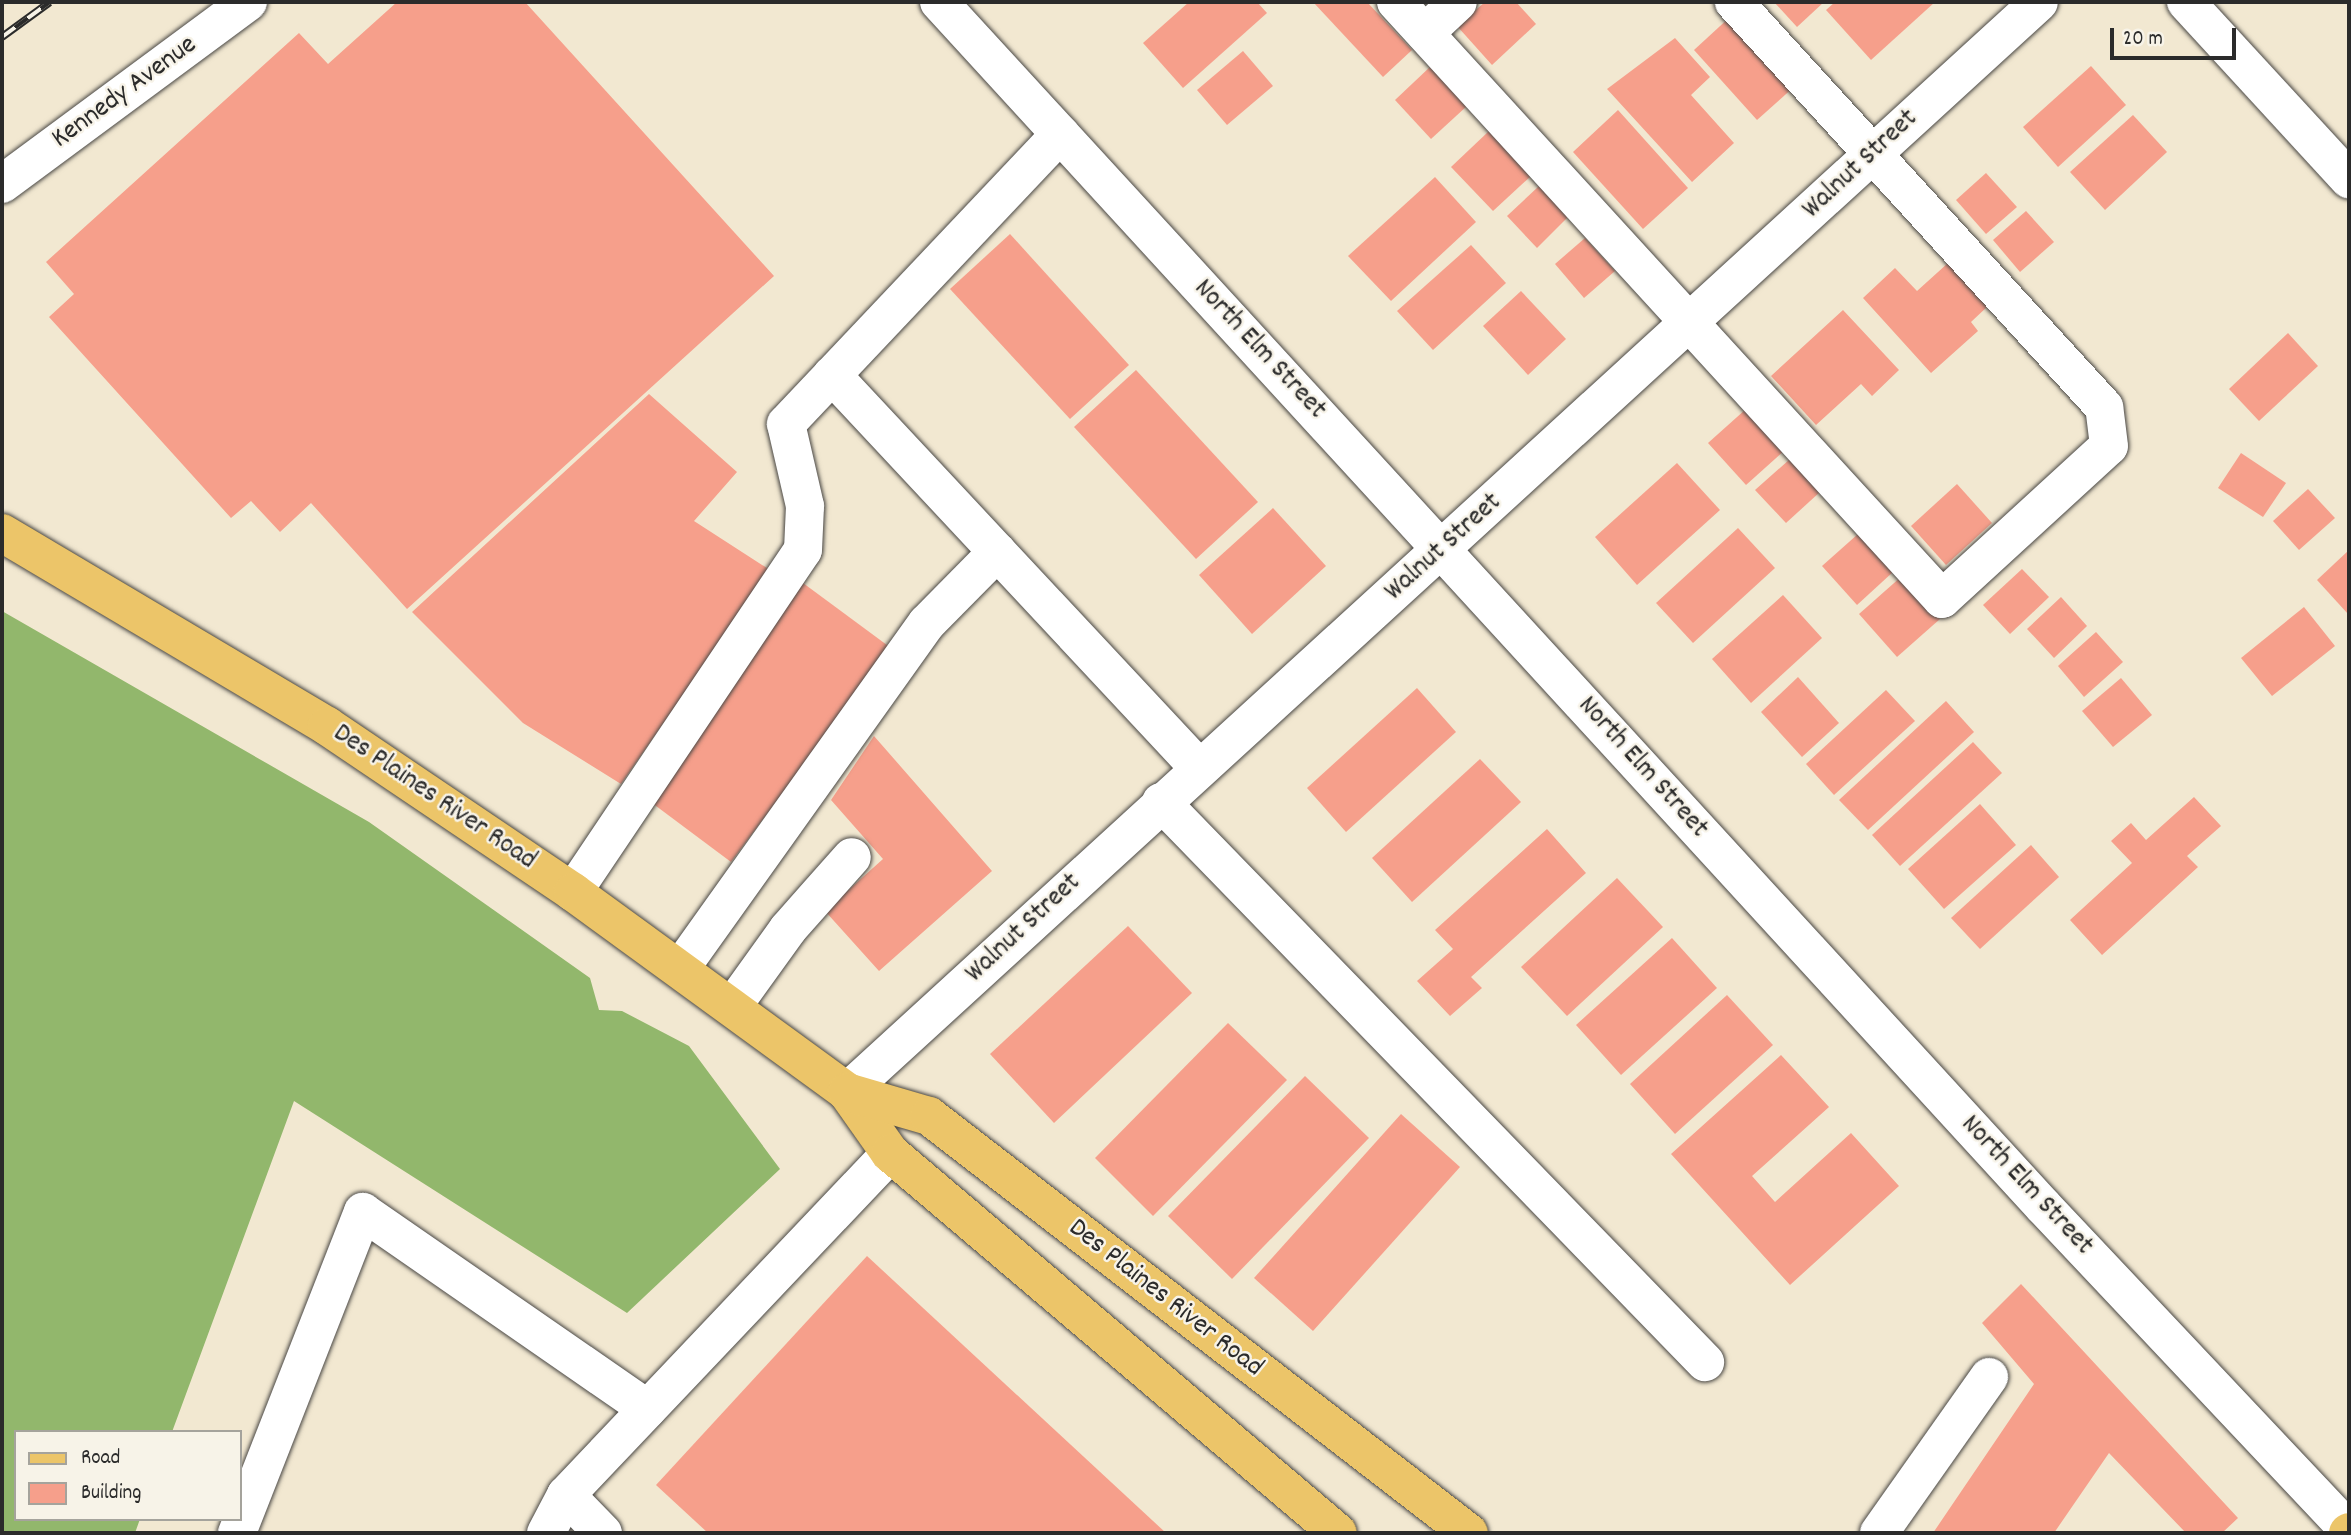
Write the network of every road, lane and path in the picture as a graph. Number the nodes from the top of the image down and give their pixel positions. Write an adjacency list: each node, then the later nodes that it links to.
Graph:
1 (248, 2): 12 (street, Kennedy Avenue)
2 (939, 2): 9 (street, North Elm Street)
3 (1396, 2): 8 (street)
4 (1458, 2): 8 (street)
5 (1734, 2): 10 (street)
6 (2039, 2): 10 (street, Walnut Street)
7 (2186, 2): 11 (street)
8 (1425, 33): 13 (street)
9 (1060, 134): 14 (street); 16 (street, North Elm Street)
10 (1872, 155): 13 (street, Walnut Street); 13 (street)
11 (2349, 179)
12 (2, 184)
13 (1689, 323): 16 (street, Walnut Street)
14 (832, 375): 17 (street); 21 (street)
15 (2, 533): 21 (main road, Des Plaines River Road)
16 (1443, 550): 18 (street, Walnut Street); 31 (street, North Elm Street)
17 (997, 551): 18 (street); 22 (street)
18 (1199, 768): 19 (street, Walnut Street)
19 (1161, 802): 24 (street, Walnut Street); 26 (street)
20 (852, 857): 23 (street)
21 (573, 892): 22 (main road, Des Plaines River Road)
22 (680, 969): 23 (main road, Des Plaines River Road)
23 (732, 1007): 24 (main road, Des Plaines River Road)
24 (847, 1092): 25 (main road, Des Plaines River Road); 35 (main road, Des Plaines River Road)
25 (890, 1153): 28 (street); 34 (main road, Des Plaines River Road)
26 (1705, 1362)
27 (1989, 1377): 36 (street)
28 (646, 1409): 29 (street); 30 (street)
29 (566, 1495): 32 (street); 33 (street)
30 (242, 1520)
31 (2349, 1532)
32 (546, 1533)
33 (603, 1533)
34 (1338, 1533)
35 (1469, 1533)
36 (1879, 1533)

